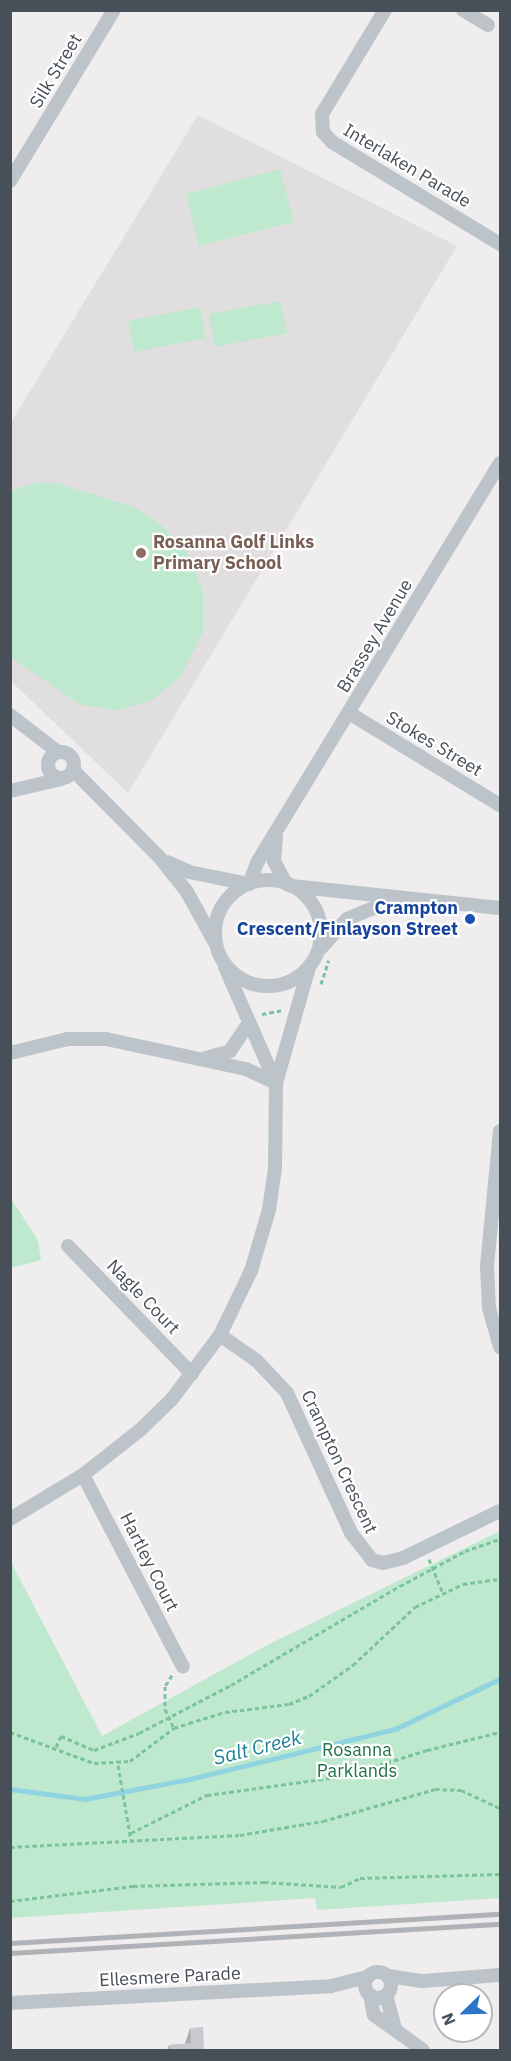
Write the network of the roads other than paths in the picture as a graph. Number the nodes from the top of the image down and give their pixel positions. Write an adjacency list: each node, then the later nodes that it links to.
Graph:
1 (114, 10): 5 (street, Silk Street)
2 (385, 10): 6 (street, Interlaken Parade)
3 (463, 10): 4 (street)
4 (488, 25)
5 (10, 181)
6 (501, 244)
7 (501, 463): 8 (street, Brassey Avenue)
8 (350, 713): 13 (street, Stokes Street); 14 (street, Brassey Avenue)
9 (10, 715): 10 (street)
10 (51, 760): 11 (street); 11 (street); 12 (street)
11 (66, 776): 12 (street); 15 (street)
12 (16, 789)
13 (501, 805)
14 (280, 827): 16 (street, Brassey Avenue); 17 (street, Brassey Avenue)
15 (160, 858): 16 (street); 20 (street)
16 (249, 884): 17 (street); 20 (street)
17 (288, 885): 18 (street); 21 (street)
18 (400, 898): 19 (street); 21 (street)
19 (501, 909)
20 (219, 953): 21 (street); 22 (street)
21 (311, 963): 25 (street)
22 (247, 1020): 24 (street); 25 (street)
23 (10, 1053): 24 (street)
24 (201, 1058): 25 (street)
25 (276, 1083): 28 (street)
26 (501, 1131): 29 (street)
27 (68, 1246): 30 (street, Nagle Court)
28 (220, 1335): 30 (street); 32 (street, Crampton Crescent)
29 (501, 1347)
30 (192, 1374): 31 (street)
31 (83, 1474): 33 (street); 34 (street, Hartley Court)
32 (501, 1511)
33 (10, 1519)
34 (183, 1667)
35 (501, 1975): 38 (street)
36 (389, 1976): 37 (street, Ellesmere Parade); 38 (street); 41 (street)
37 (367, 1977): 39 (street, Ellesmere Parade); 40 (street)
38 (422, 1981): 41 (street)
39 (331, 1986): 40 (street, Ellesmere Parade); 42 (street, Ellesmere Parade)
40 (369, 1994): 41 (street, Ellesmere Parade); 43 (street)
41 (388, 1994): 43 (street)
42 (10, 2003)
43 (395, 2028): 44 (street)
44 (423, 2050)

